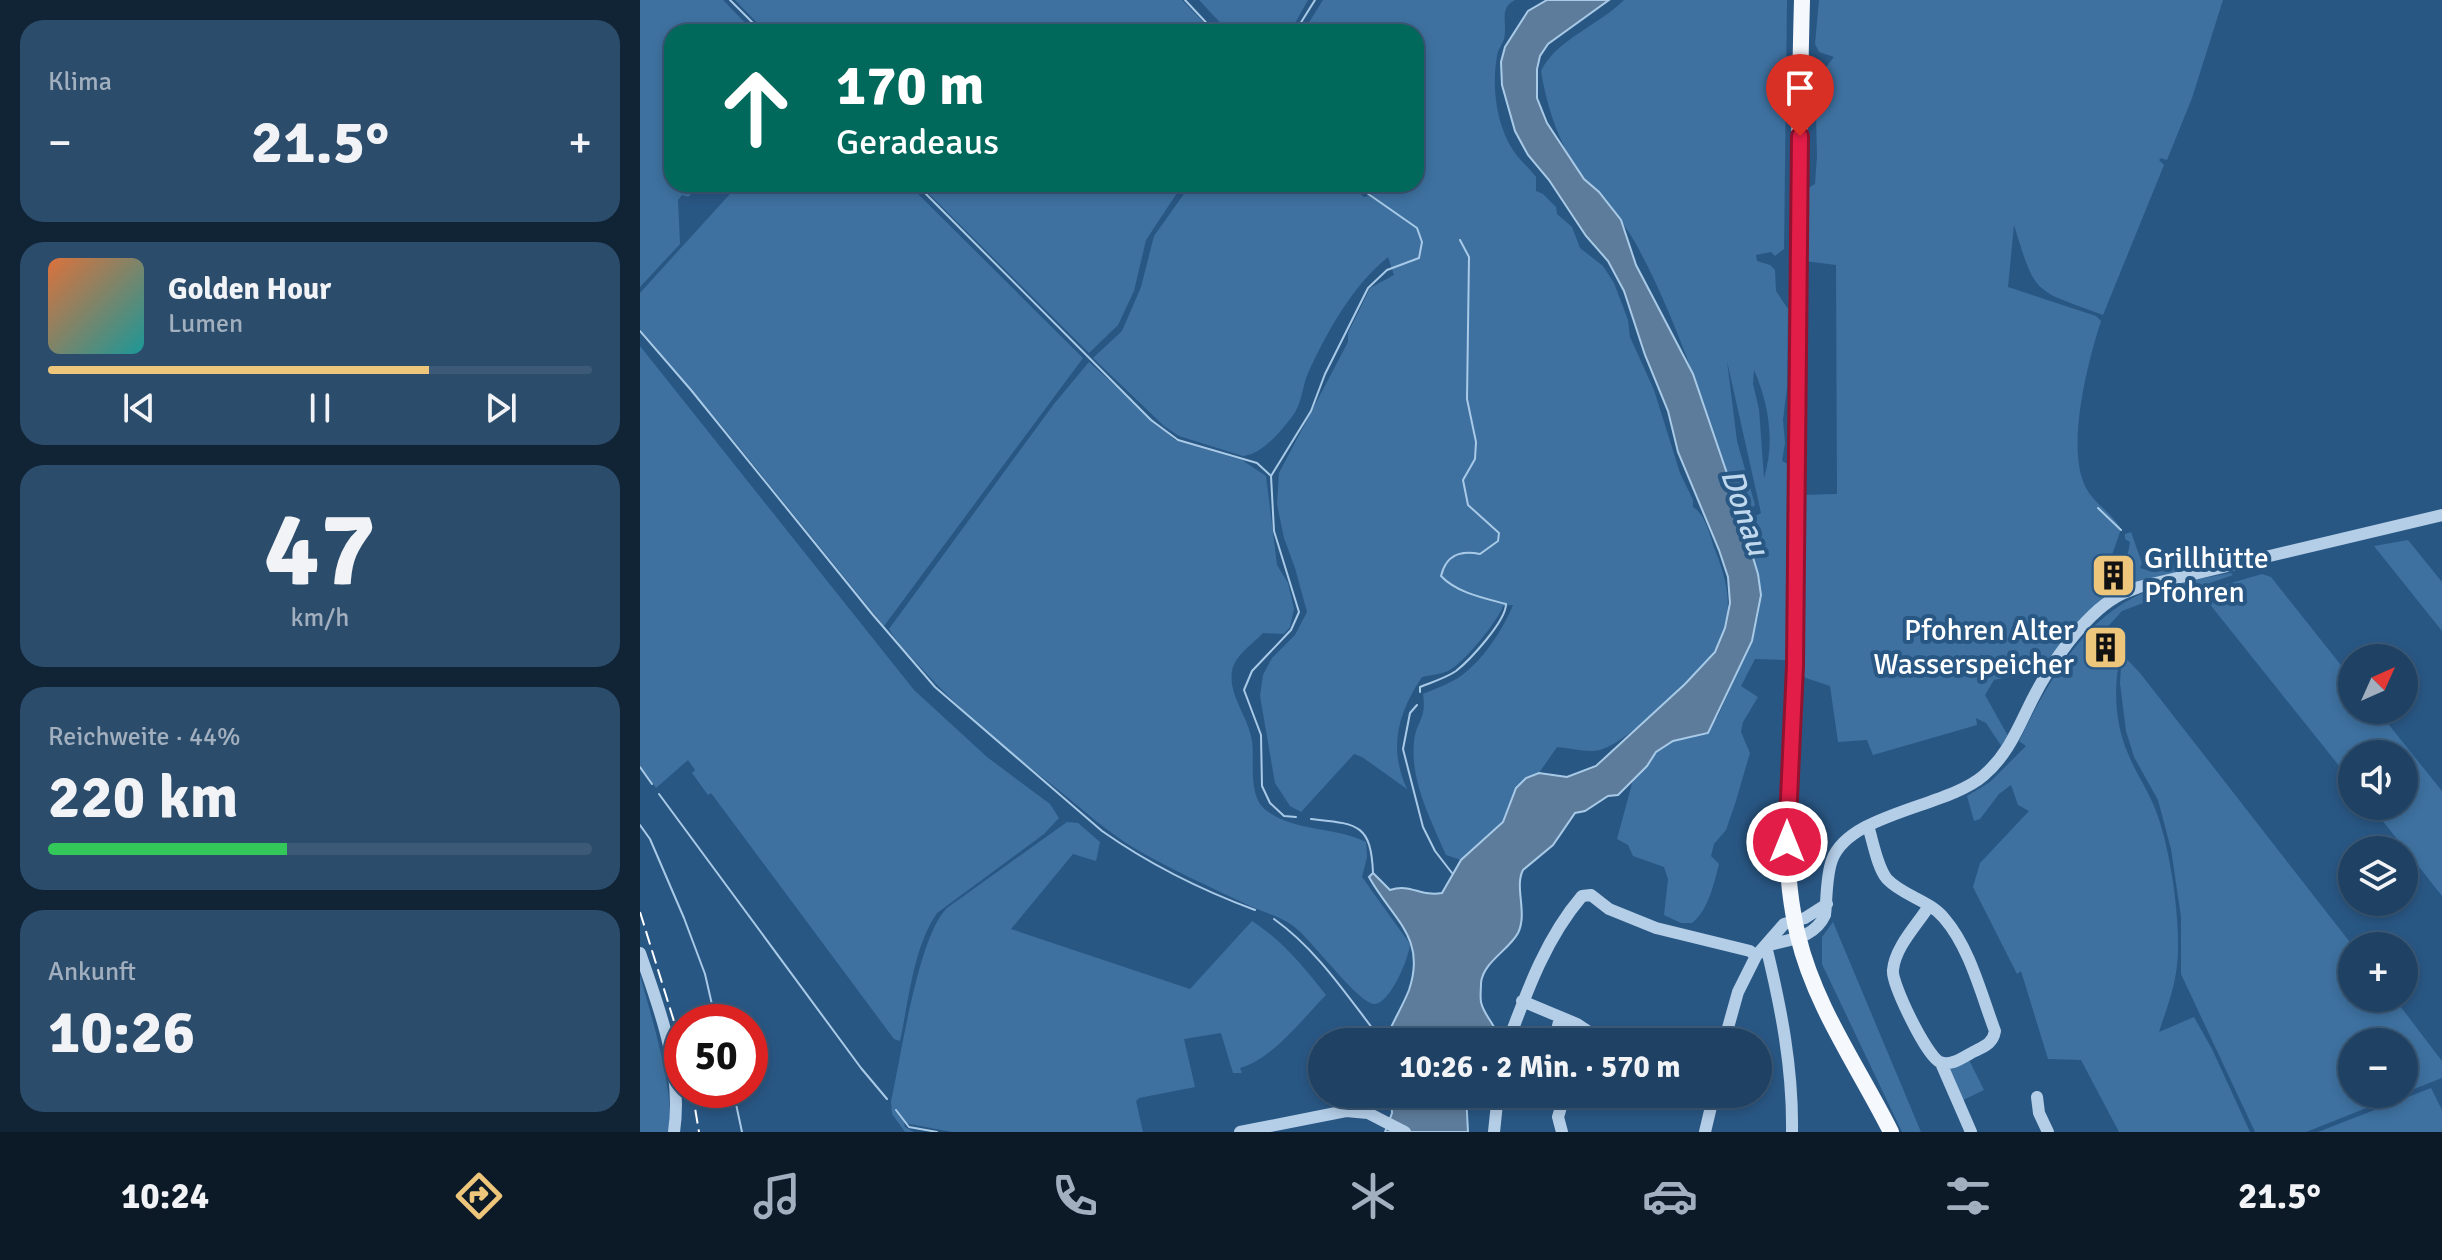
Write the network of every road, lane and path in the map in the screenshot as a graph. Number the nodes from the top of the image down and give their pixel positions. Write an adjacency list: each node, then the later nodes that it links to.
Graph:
1 (1802, 0): 6 (main road)
2 (2442, 515): 3 (street)
3 (1868, 826): 4 (street); 5 (street)
4 (1827, 904): 6 (street); 7 (street)
5 (1929, 906): 17 (street); 17 (street)
6 (1798, 919): 7 (main road); 8 (street)
7 (1803, 936): 8 (street); 29 (main road)
8 (1766, 946): 10 (street); 28 (street)
9 (640, 953): 22 (street)
10 (1756, 956): 11 (street); 16 (street)
11 (1522, 1001): 12 (street); 13 (street)
12 (1560, 1018): 14 (street); 15 (street)
13 (1513, 1028)
14 (1558, 1028)
15 (1583, 1028)
16 (1726, 1028)
17 (1941, 1063): 30 (street)
18 (2037, 1097): 31 (street)
19 (1497, 1108): 25 (street)
20 (1561, 1108): 26 (street)
21 (1711, 1108): 27 (street)
22 (674, 1132)
23 (1240, 1132): 24 (street)
24 (1405, 1132)
25 (1494, 1132)
26 (1562, 1132)
27 (1705, 1132)
28 (1792, 1132)
29 (1891, 1132)
30 (1971, 1132)
31 (2048, 1132)

